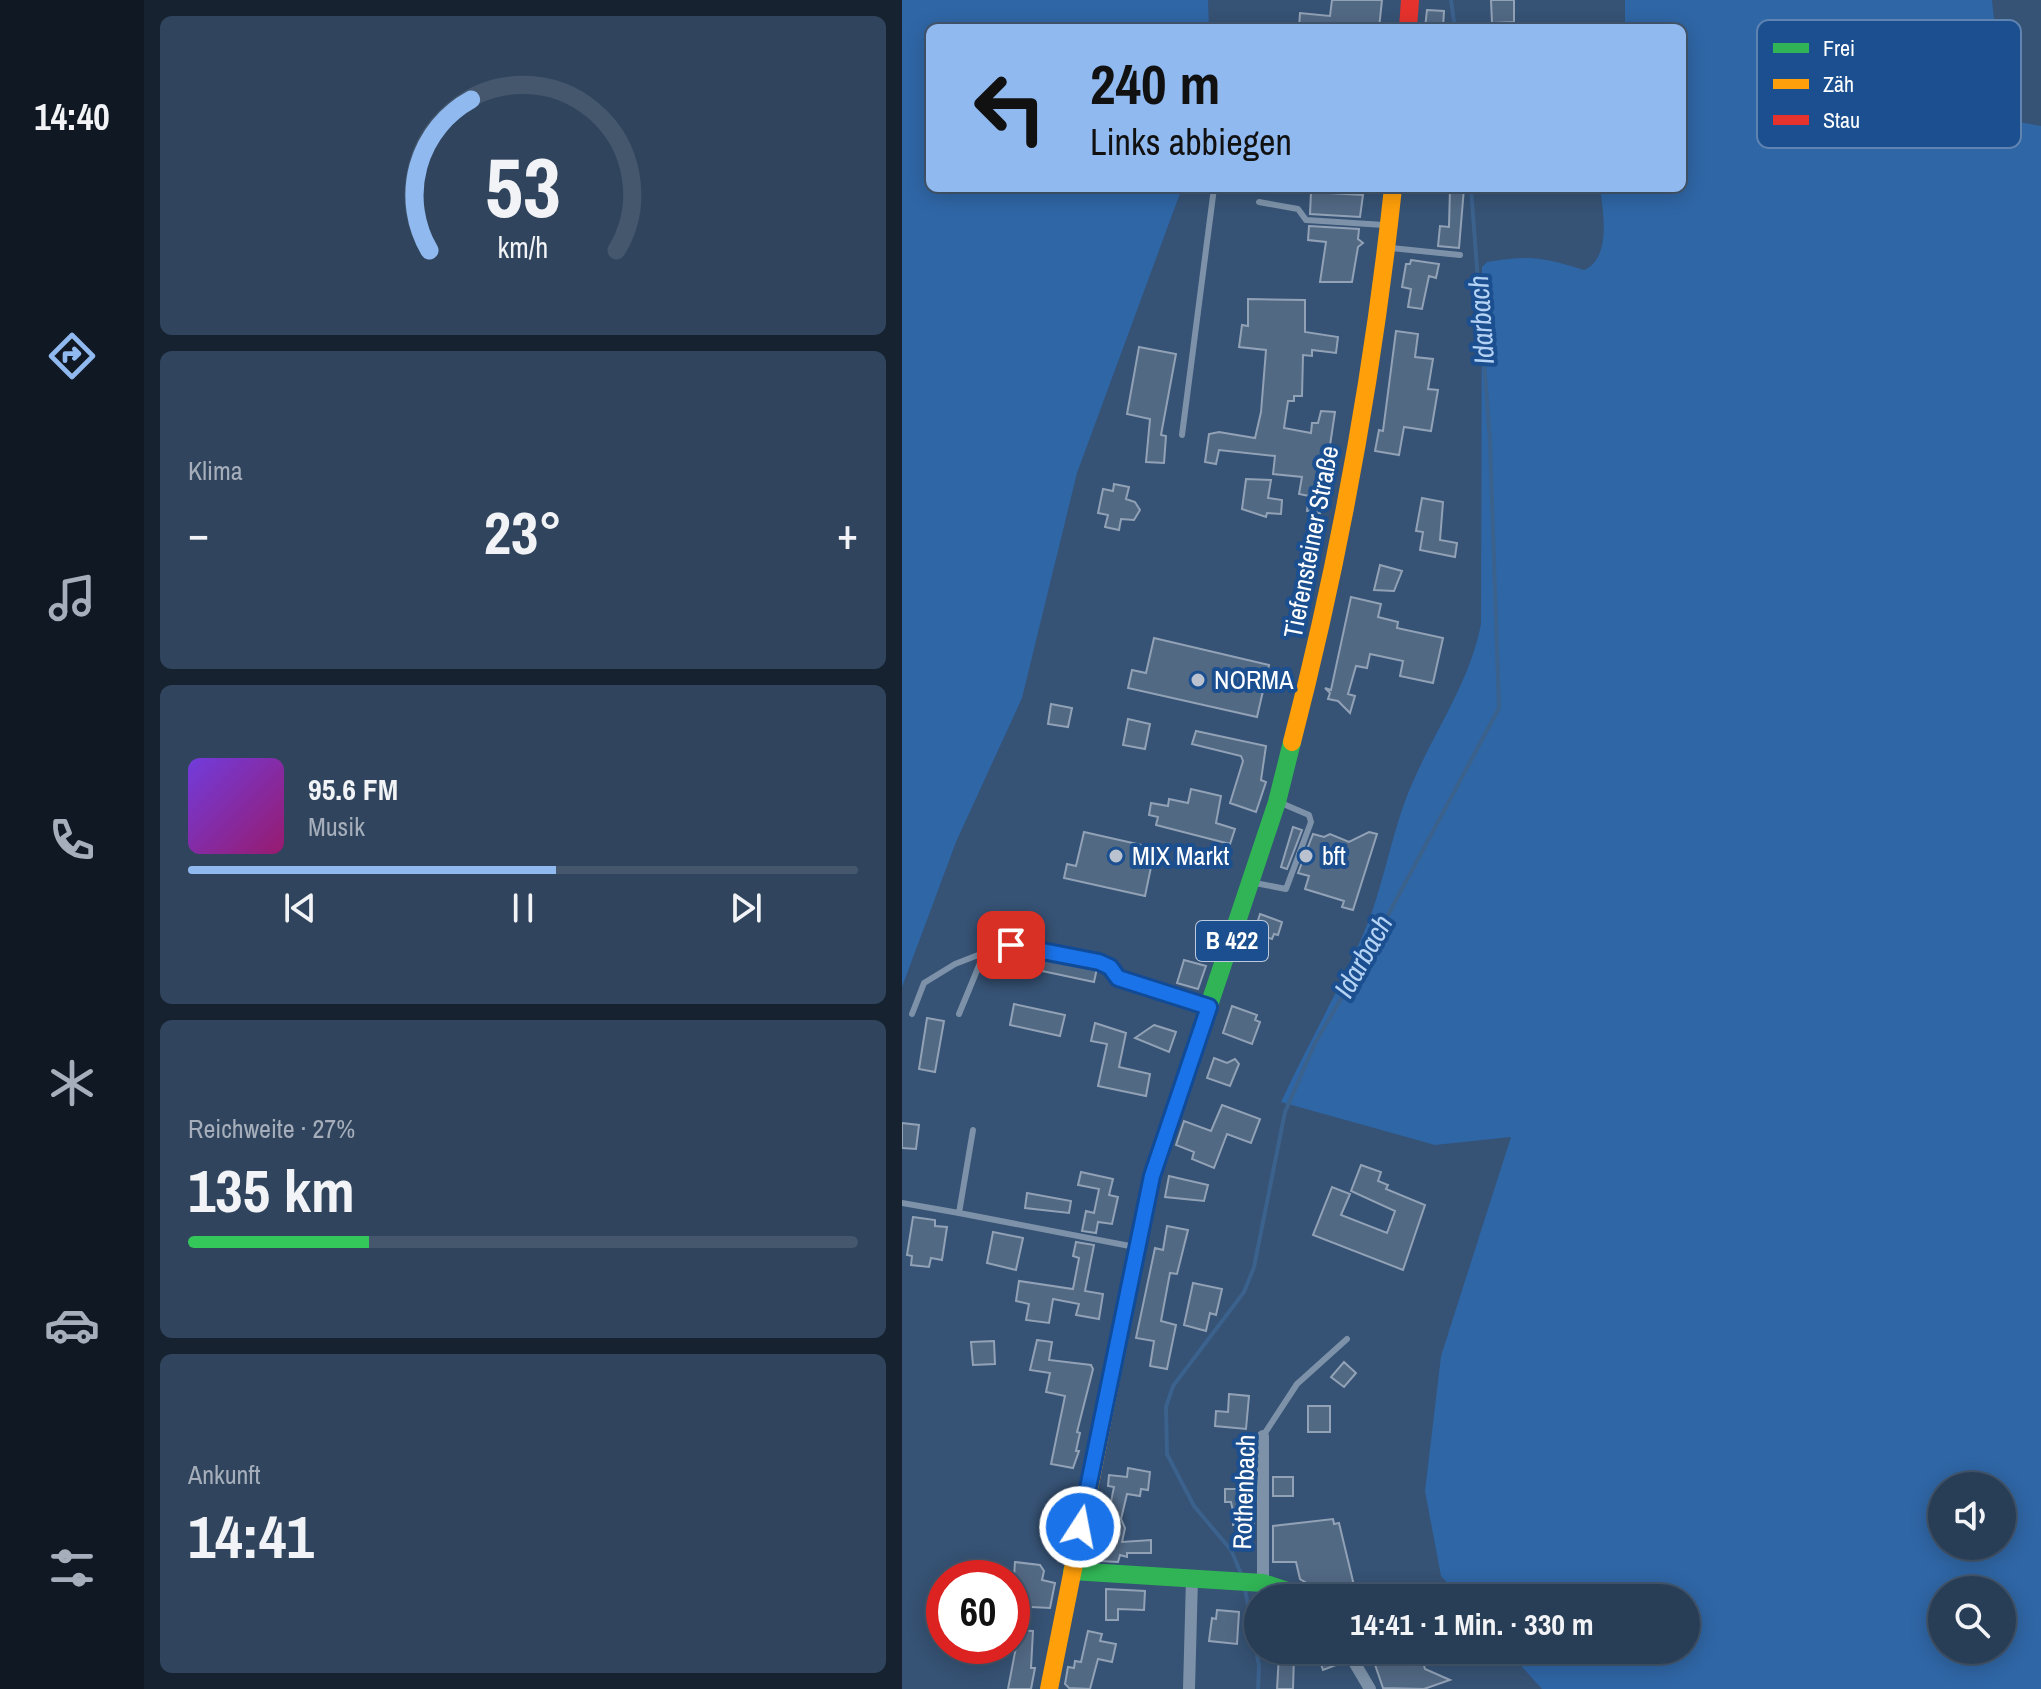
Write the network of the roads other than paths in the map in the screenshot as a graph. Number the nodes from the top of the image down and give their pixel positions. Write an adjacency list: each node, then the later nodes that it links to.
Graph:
1 (1410, 0): 2 (main road)
2 (1408, 24)
3 (1213, 192): 9 (lane)
4 (1393, 192): 6 (main road, Tiefensteiner Straße / B 422)
5 (1259, 202): 6 (lane)
6 (1390, 225): 7 (main road, Tiefensteiner Straße / B 422)
7 (1388, 248): 8 (lane); 10 (main road, Tiefensteiner Straße / B 422)
8 (1460, 255)
9 (1182, 435)
10 (1277, 802): 11 (main road, Tiefensteiner Straße / B 422); 11 (lane)
11 (1252, 882): 13 (main road, Tiefensteiner Straße / B 422)
12 (985, 951): 13 (lane); 14 (lane); 15 (lane)
13 (1209, 1007): 19 (main road, Tiefensteiner Straße / B 422)
14 (912, 1014)
15 (959, 1014)
16 (973, 1130): 18 (lane)
17 (902, 1203): 18 (lane)
18 (959, 1213): 19 (lane)
19 (1135, 1247): 22 (main road, Tiefensteiner Straße / B 422)
20 (1347, 1339): 21 (lane, Rothenbach)
21 (1263, 1436): 24 (street, Rothenbach)
22 (1072, 1571): 23 (main road); 27 (main road, Tiefensteiner Straße / B 422)
23 (1192, 1578): 24 (main road); 28 (street)
24 (1257, 1582): 25 (main road)
25 (1264, 1584)
26 (1355, 1664): 29 (street)
27 (1049, 1689)
28 (1189, 1689)
29 (1370, 1689)

